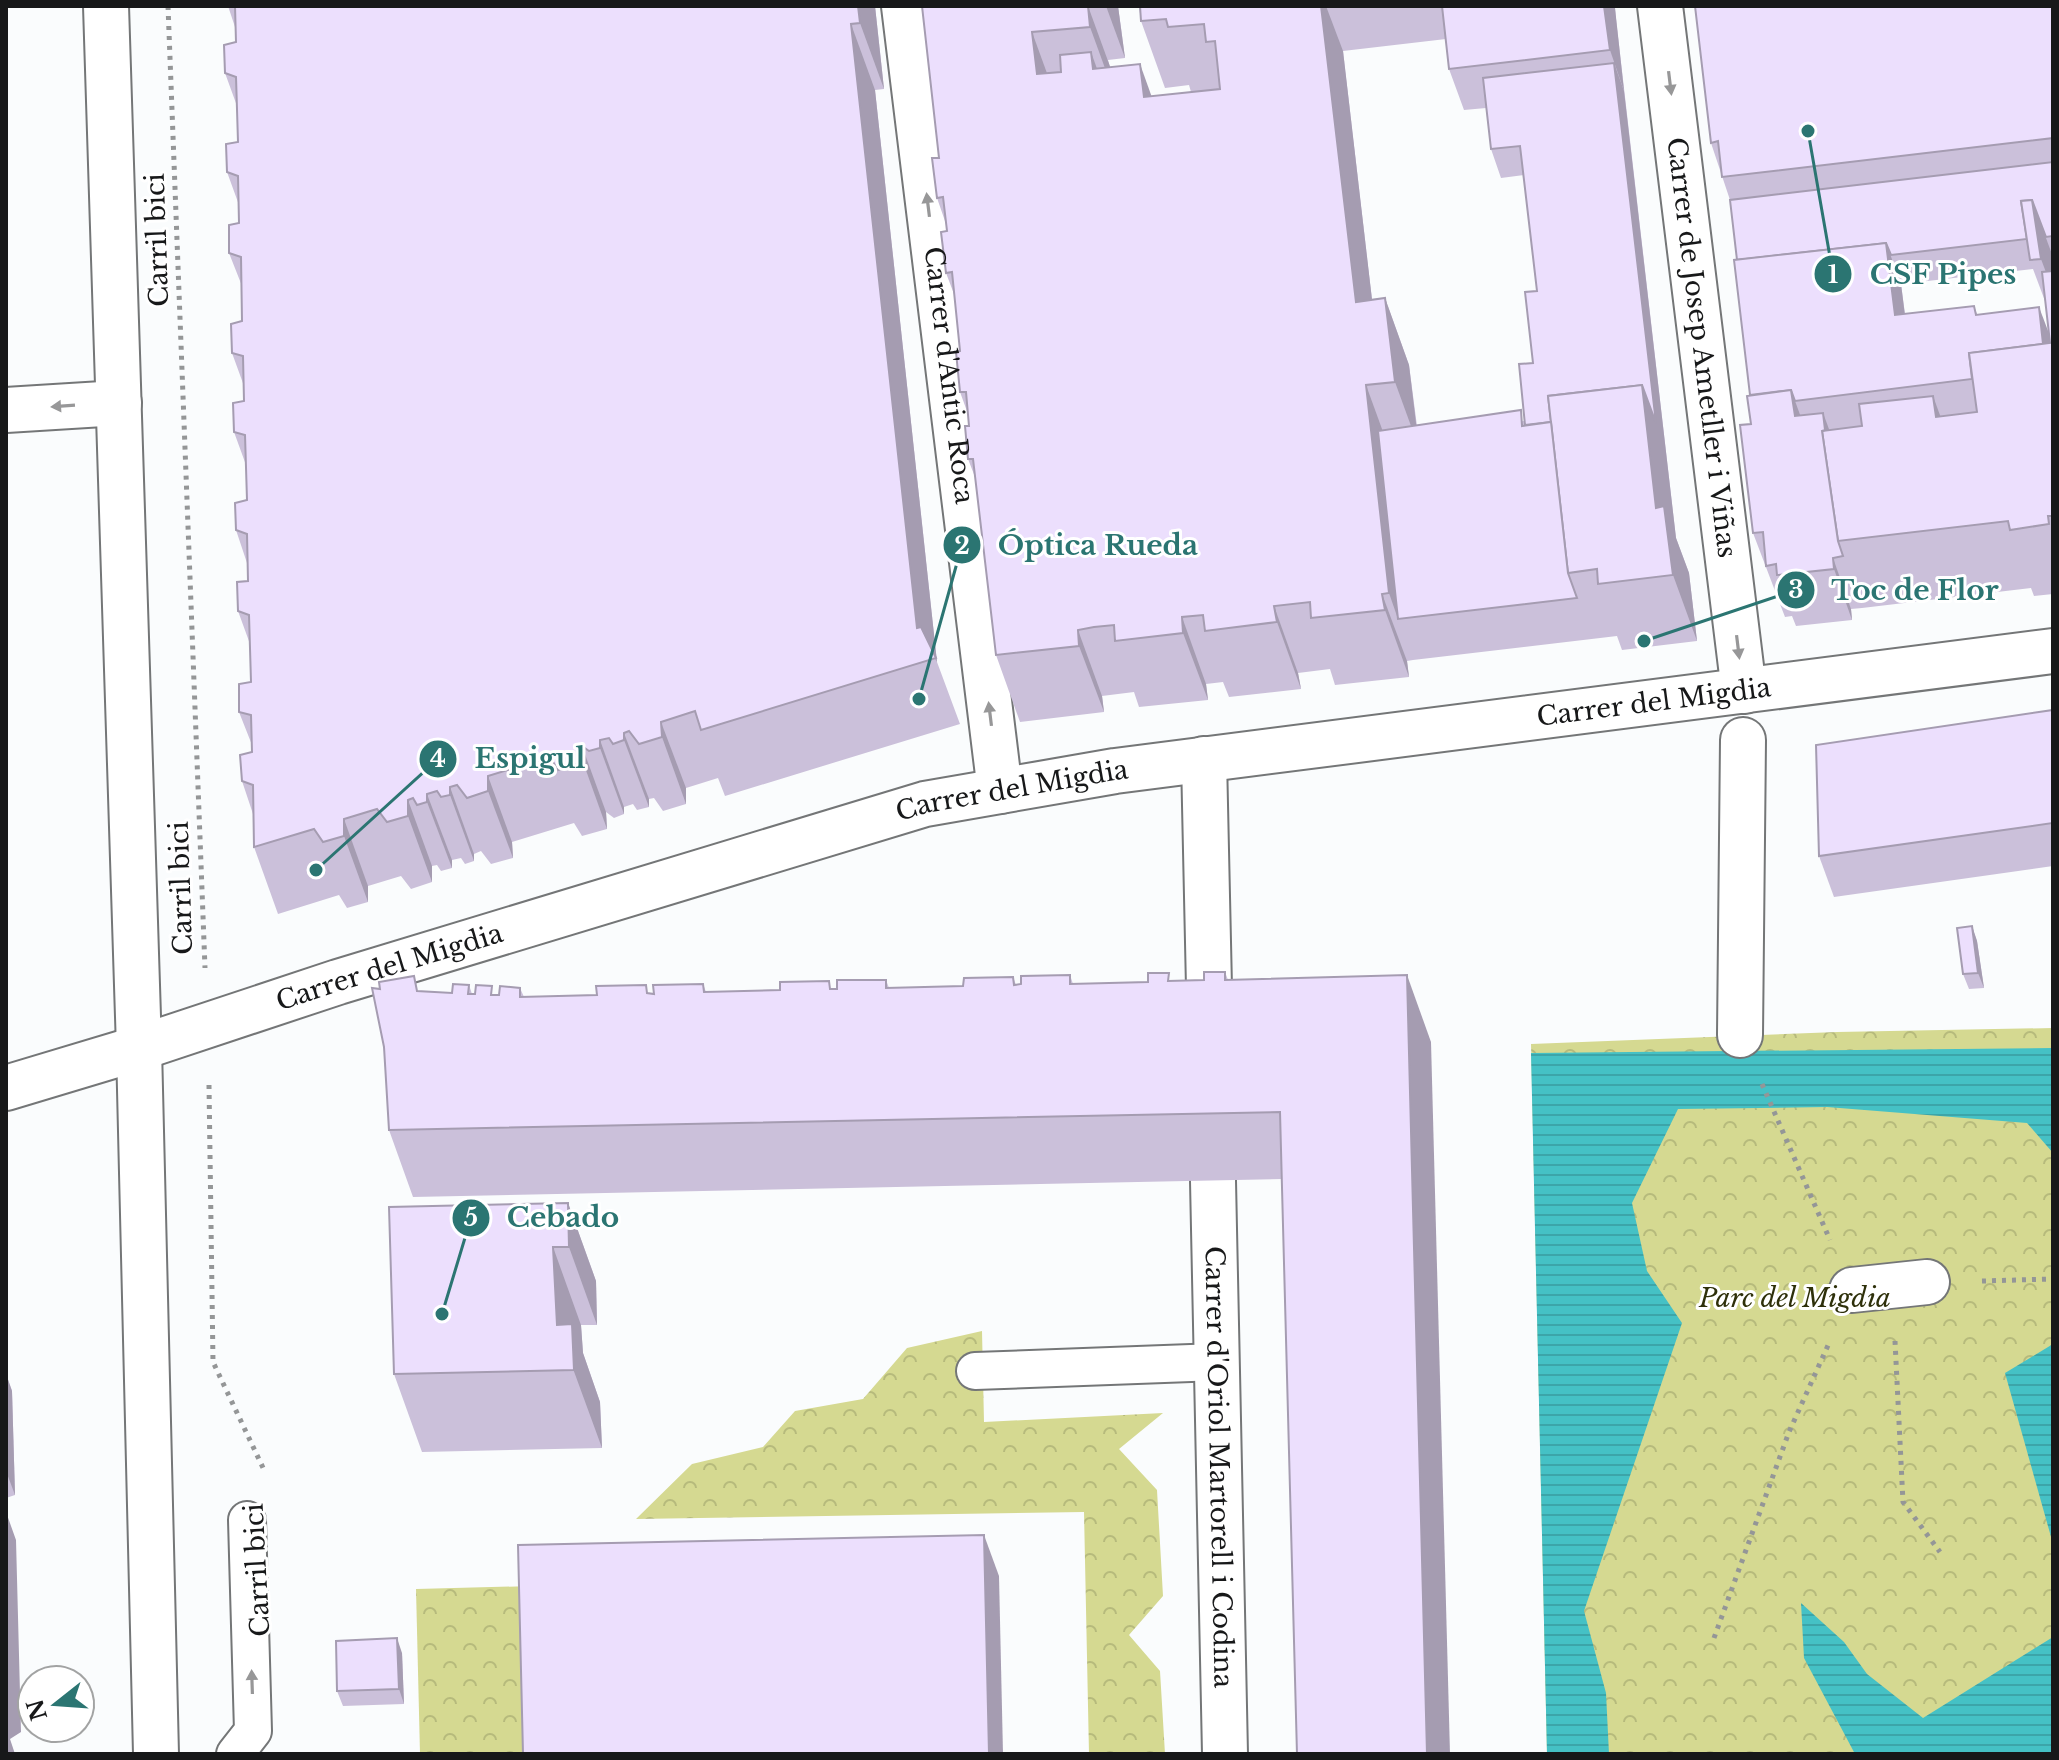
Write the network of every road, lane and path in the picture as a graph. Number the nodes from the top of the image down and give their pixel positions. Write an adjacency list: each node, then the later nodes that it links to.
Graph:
1 (106, 6): 5 (street)
2 (168, 6): 12 (path, Carril bici)
3 (904, 6): 11 (street, Carrer d'Antic Roca, one-way to 3)
4 (1660, 6): 8 (street, Carrer de Josep Ametller i Viñas, one-way to 8)
5 (119, 403): 6 (street, one-way to 6); 15 (street)
6 (6, 410)
7 (2053, 651): 8 (street, Carrer del Migdia)
8 (1744, 691): 10 (street, Carrer del Migdia)
9 (1743, 740): 13 (street)
10 (1204, 759): 11 (street, Carrer del Migdia); 14 (street)
11 (1000, 791): 12 (street, Carrer del Migdia)
12 (208, 1025): 15 (street, Carrer del Migdia); 24 (path, Carril bici)
13 (1740, 1035)
14 (1211, 1047)
15 (139, 1048): 16 (street, Carrer del Migdia); 28 (street)
16 (6, 1088)
17 (1772, 1108): 19 (path)
18 (1213, 1181): 22 (street, Carrer d'Oriol Martorell i Codina)
19 (1833, 1248)
20 (2053, 1279): 21 (path)
21 (1890, 1286): 26 (path); 27 (path)
22 (1218, 1362): 23 (lane); 30 (street, Carrer d'Oriol Martorell i Codina)
23 (975, 1371)
24 (271, 1485)
25 (247, 1520): 29 (lane, one-way to 25)
26 (1940, 1552)
27 (1714, 1638)
28 (156, 1754)
29 (235, 1754)
30 (1225, 1754)

